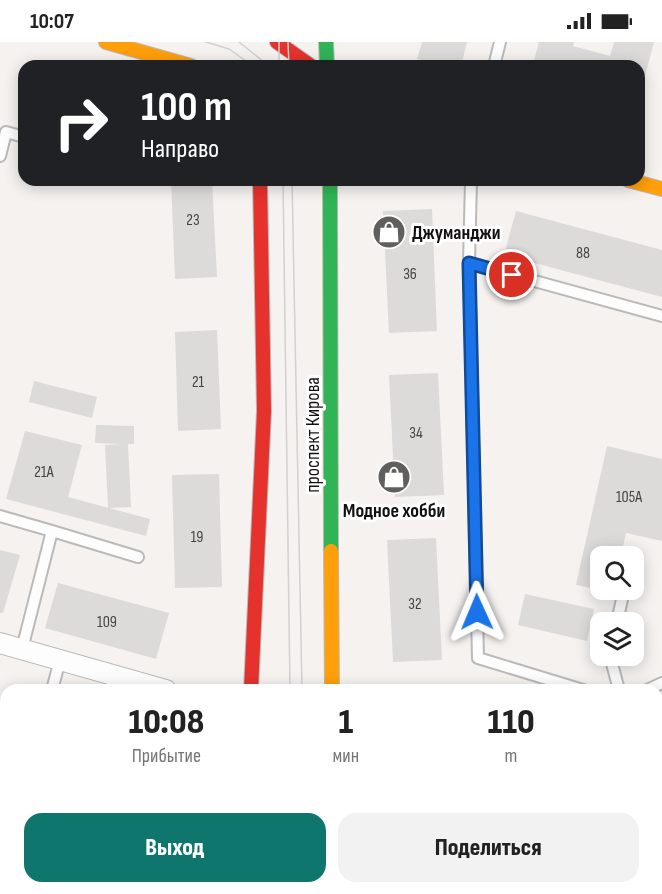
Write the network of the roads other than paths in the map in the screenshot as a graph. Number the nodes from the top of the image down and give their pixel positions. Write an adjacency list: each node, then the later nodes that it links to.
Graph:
1 (106, 42): 5 (street)
2 (277, 42): 6 (street)
3 (326, 42): 7 (street)
4 (500, 42): 8 (lane)
5 (170, 60)
6 (302, 60)
7 (327, 60)
8 (496, 60)
9 (18, 135): 10 (lane)
10 (0, 156)
11 (645, 184): 15 (street)
12 (260, 186): 27 (street)
13 (330, 186): 28 (street, проспект Кирова)
14 (471, 186): 16 (lane)
15 (662, 189)
16 (469, 263): 17 (lane); 29 (lane)
17 (662, 316)
18 (0, 516): 19 (lane)
19 (52, 531): 20 (lane); 22 (lane)
20 (138, 557)
21 (0, 643): 22 (street)
22 (22, 650): 23 (street)
23 (60, 660): 25 (lane); 26 (street)
24 (613, 666): 30 (lane)
25 (54, 684)
26 (127, 684)
27 (251, 684)
28 (332, 684)
29 (563, 684)
30 (617, 684)

